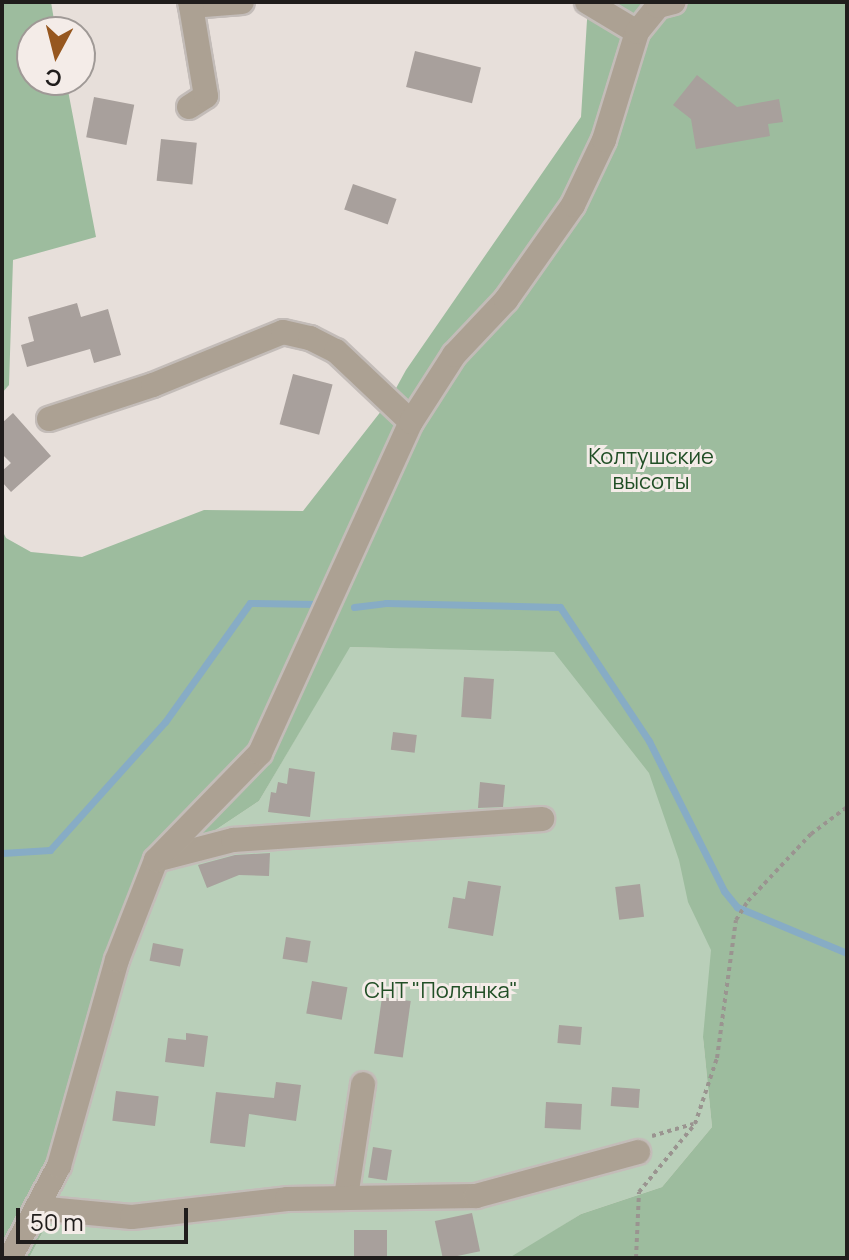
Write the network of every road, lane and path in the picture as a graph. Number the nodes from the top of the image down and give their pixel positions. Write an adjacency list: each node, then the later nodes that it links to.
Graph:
1 (242, 2): 4 (street)
2 (587, 2): 5 (street)
3 (674, 2): 5 (street)
4 (190, 4): 6 (street)
5 (637, 32): 8 (street)
6 (189, 107)
7 (49, 419): 8 (street)
8 (411, 422): 11 (street)
9 (847, 807): 13 (path)
10 (542, 819): 11 (street)
11 (156, 860): 16 (street)
12 (363, 1084): 15 (street)
13 (695, 1124): 14 (path); 18 (path)
14 (638, 1152): 15 (street)
15 (346, 1197): 16 (street)
16 (37, 1208): 17 (street)
17 (10, 1258)
18 (636, 1258)

